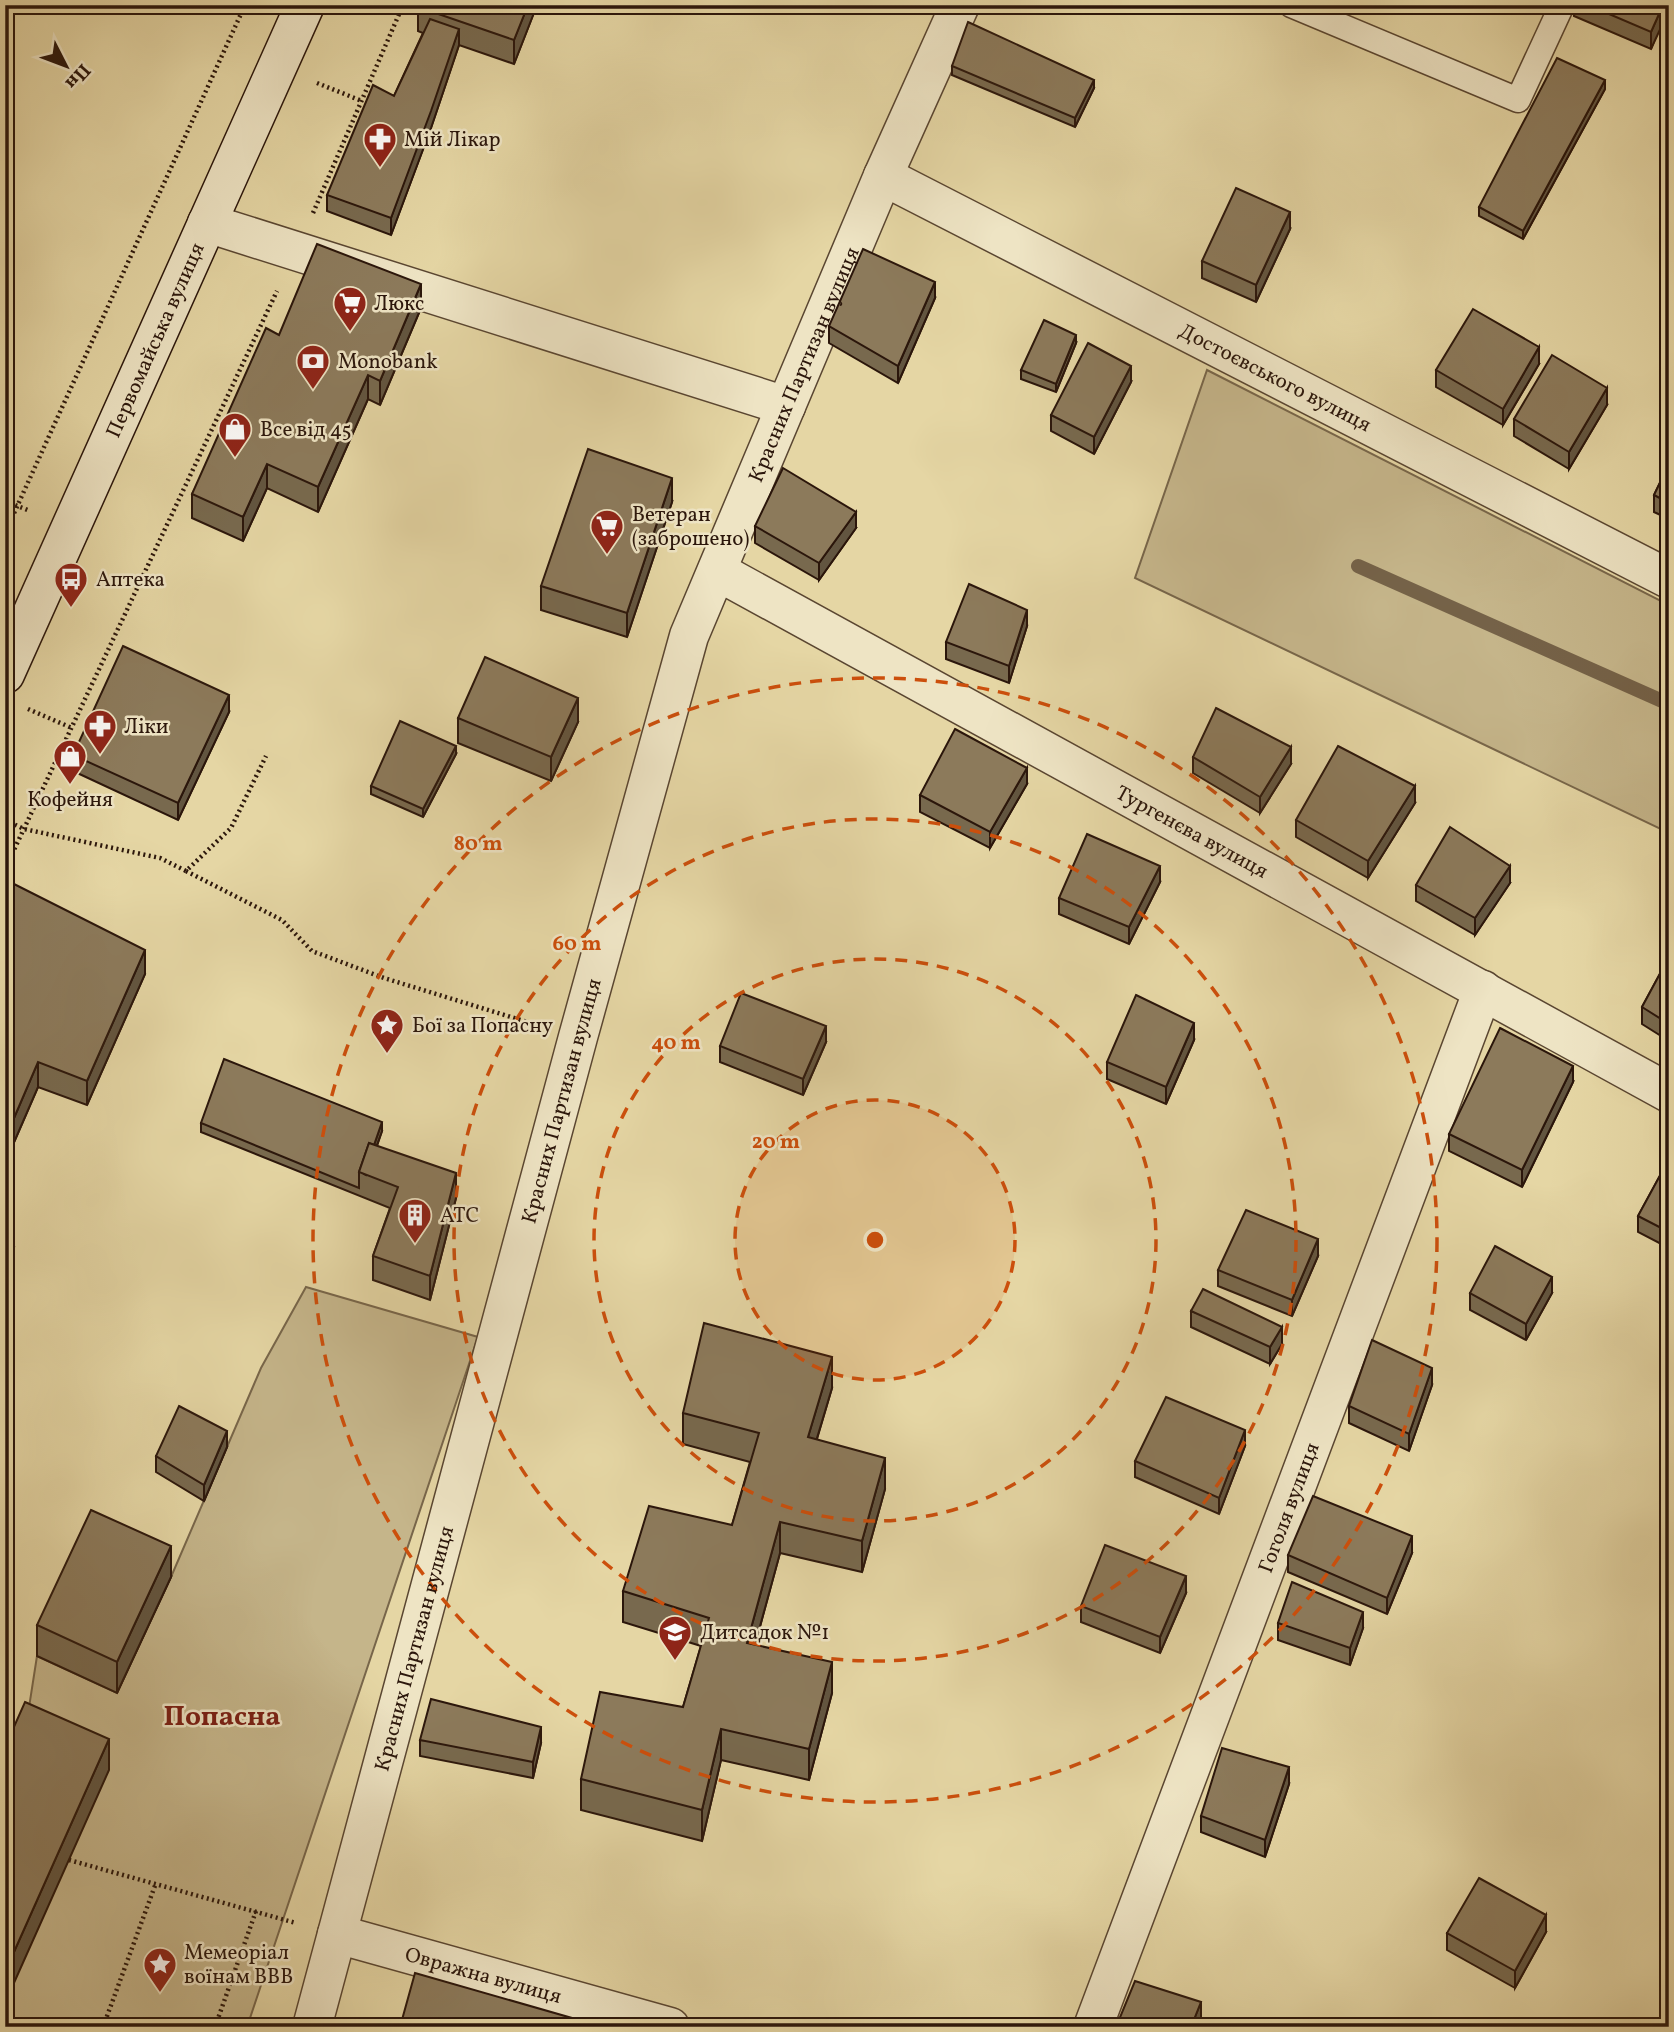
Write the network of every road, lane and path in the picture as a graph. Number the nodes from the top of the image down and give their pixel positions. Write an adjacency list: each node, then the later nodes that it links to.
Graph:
1 (245, 5): 12 (path)
2 (305, 5): 8 (street, Первомайська вулиця)
3 (403, 5): 9 (path)
4 (960, 5): 7 (street, Красних Партизан вулиця)
5 (1291, 5): 6 (lane)
6 (1562, 5)
7 (883, 176): 10 (street, Красних Партизан вулиця); 15 (street, Достоєвського вулиця)
8 (207, 223): 9 (street); 16 (street, Первомайська вулиця)
9 (296, 252): 10 (street); 18 (path)
10 (786, 406): 14 (street, Красних Партизан вулиця)
11 (5, 501): 12 (path)
12 (18, 506): 13 (path)
13 (5, 533)
14 (717, 571): 24 (street, Тургенєва вулиця); 25 (street, Красних Партизан вулиця)
15 (1669, 579)
16 (5, 674)
17 (27, 708): 18 (path)
18 (72, 728): 21 (path)
19 (266, 756): 23 (path)
20 (5, 820): 21 (path)
21 (24, 829): 22 (path); 23 (path)
22 (5, 869)
23 (186, 871): 25 (path)
24 (1483, 990): 26 (street, Тургенєва вулиця); 35 (street, Гоголя вулиця)
25 (578, 1037): 30 (street, Красних Партизан вулиця)
26 (1669, 1093)
27 (69, 1860): 28 (path)
28 (156, 1884): 29 (path); 31 (path)
29 (256, 1911): 30 (path); 32 (path)
30 (337, 1934): 33 (street, Красних Партизан вулиця); 34 (street, Овражна вулиця)
31 (103, 2027)
32 (215, 2027)
33 (312, 2027)
34 (670, 2027)
35 (1093, 2027)

